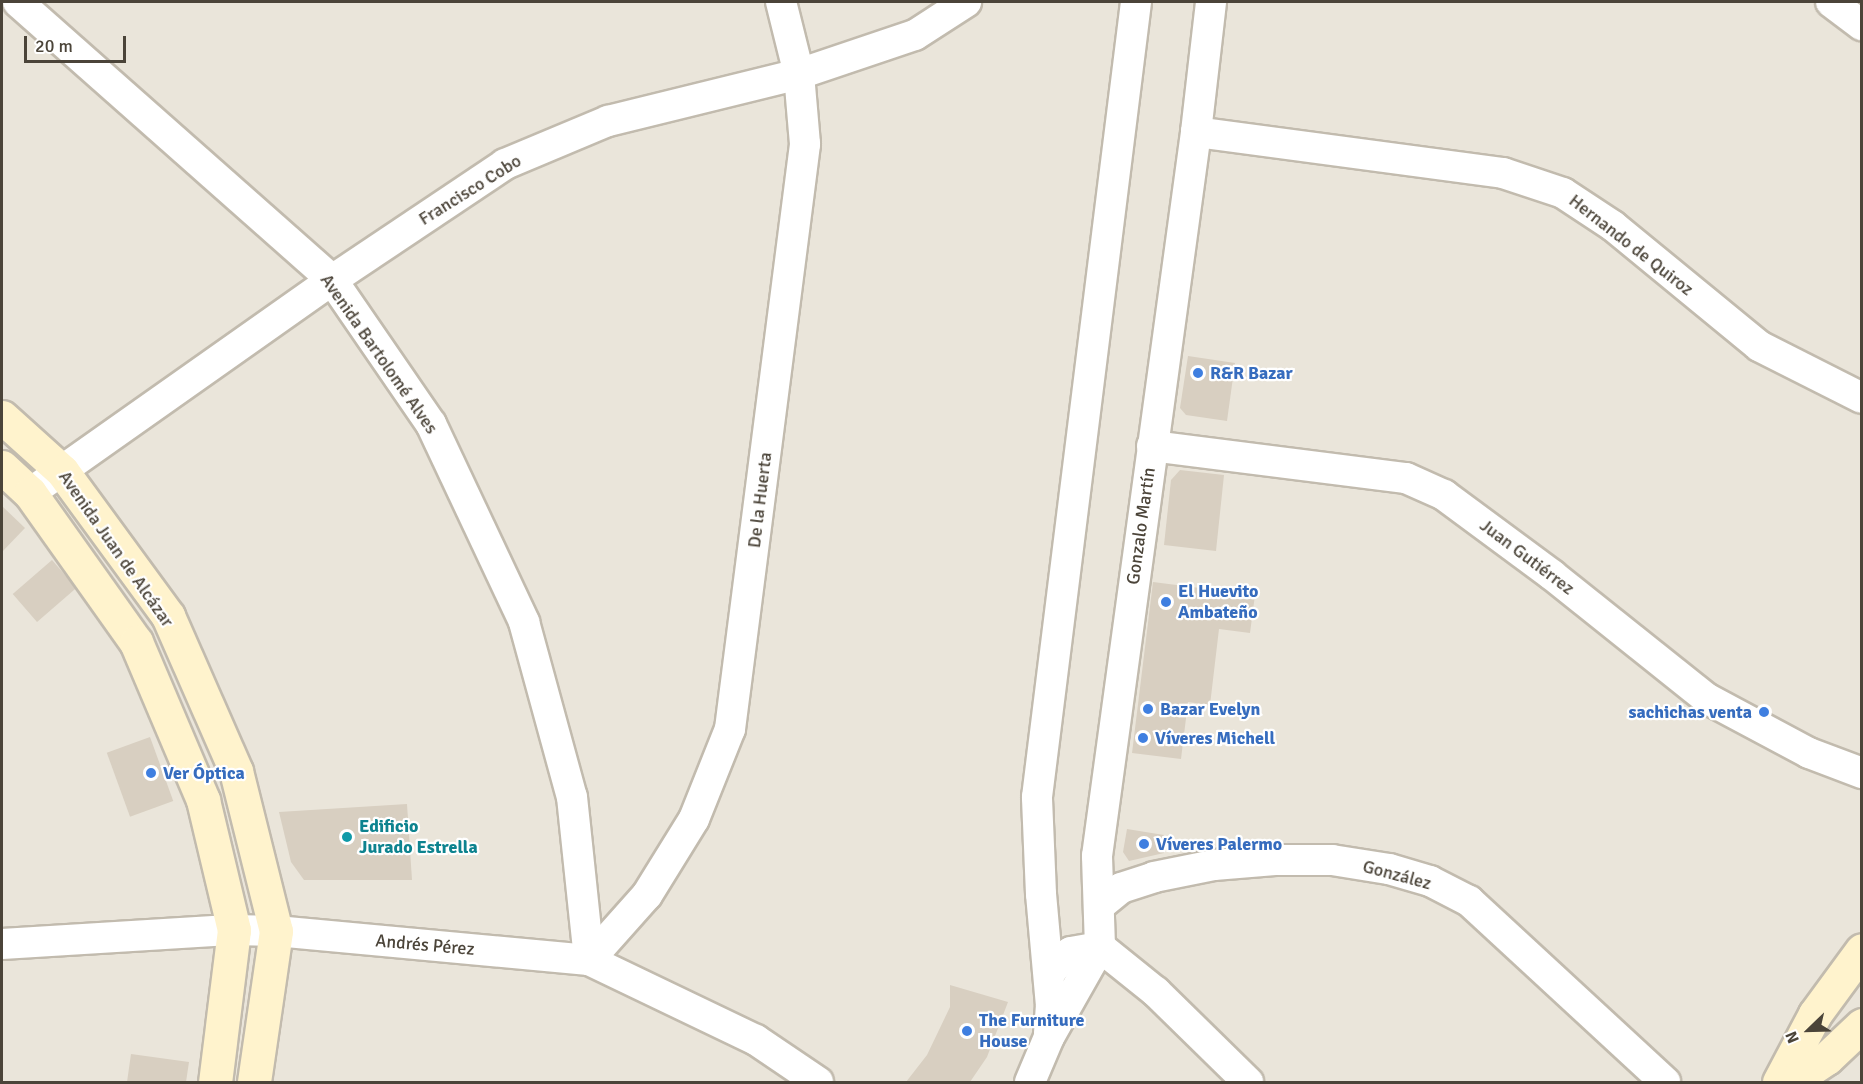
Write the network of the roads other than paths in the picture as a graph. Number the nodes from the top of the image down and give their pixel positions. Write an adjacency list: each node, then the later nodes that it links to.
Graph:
1 (18, 2): 10 (street, Avenida Bartolomé Alves)
2 (781, 2): 8 (street, De la Huerta)
3 (966, 2): 8 (street, Francisco Cobo)
4 (1136, 2): 25 (street)
5 (1211, 2): 9 (street, Gonzalo Martín)
6 (1831, 2): 7 (street)
7 (1862, 25)
8 (799, 74): 10 (street, Francisco Cobo); 24 (street, De la Huerta)
9 (1196, 132): 11 (street, Hernando de Quiroz); 13 (street, Gonzalo Martín)
10 (332, 280): 15 (street, Francisco Cobo); 24 (street, Avenida Bartolomé Alves)
11 (1862, 398)
12 (2, 417): 15 (street, Avenida Juan de Alcázar)
13 (1152, 446): 17 (street, Juan Gutiérrez); 18 (street, Gonzalo Martín)
14 (2, 467): 16 (street, Avenida Juan de Alcázar)
15 (62, 471): 16 (street, Francisco Cobo); 20 (street, Avenida Juan de Alcázar)
16 (30, 493): 19 (street, Avenida Juan de Alcázar)
17 (1862, 773)
18 (1099, 906): 22 (street, Gonzalo Martín); 33 (street, González)
19 (234, 930): 20 (street, Andrés Pérez); 21 (street, Andrés Pérez); 28 (street, Avenida Juan de Alcázar)
20 (276, 931): 24 (street, Andrés Pérez); 29 (street, Avenida Juan de Alcázar)
21 (2, 944)
22 (1100, 947): 25 (street); 27 (street); 32 (street)
23 (1862, 950): 34 (street)
24 (589, 960): 30 (street, Andrés Pérez)
25 (1049, 974): 27 (street)
26 (1862, 1025): 35 (street)
27 (1048, 1038): 31 (street)
28 (215, 1083)
29 (254, 1083)
30 (818, 1083)
31 (1030, 1083)
32 (1248, 1083)
33 (1665, 1083)
34 (1779, 1083)
35 (1791, 1083)

